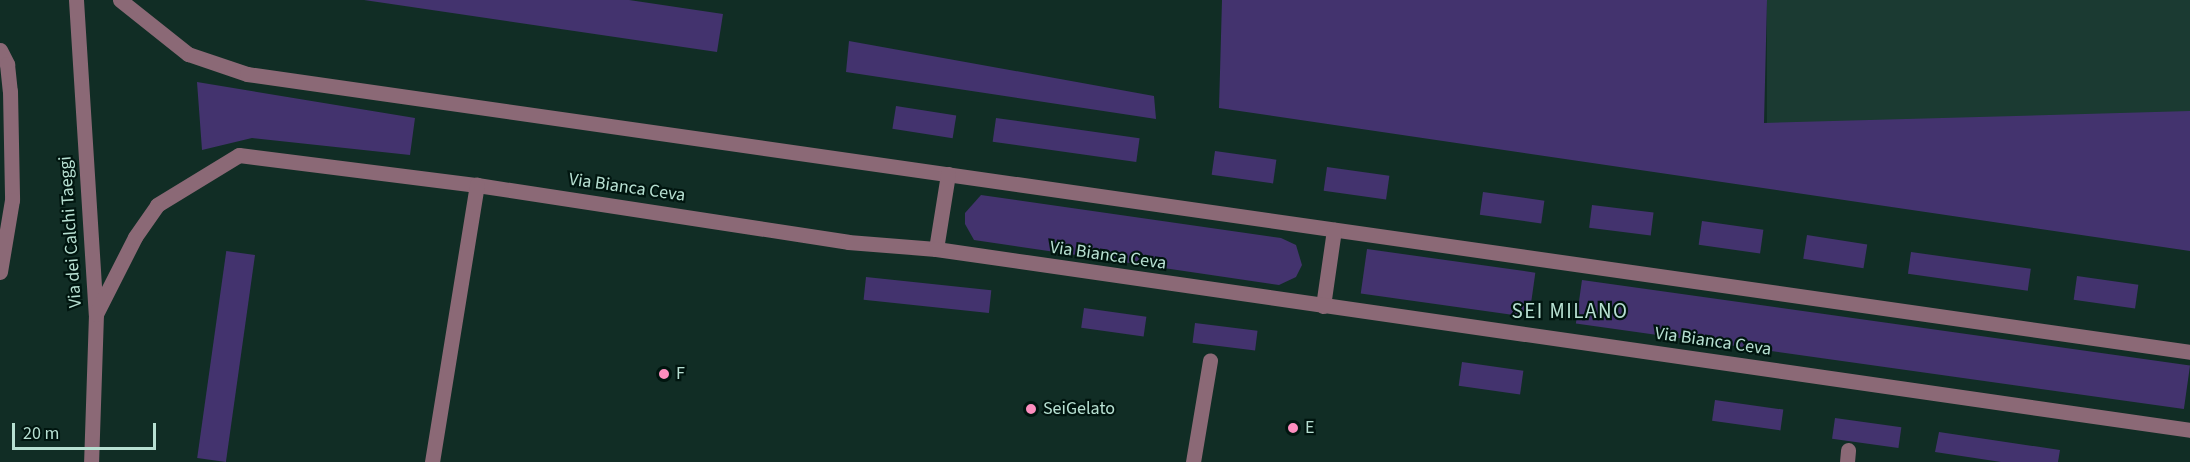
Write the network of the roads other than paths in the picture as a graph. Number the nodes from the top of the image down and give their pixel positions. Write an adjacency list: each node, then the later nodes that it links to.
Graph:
1 (76, 0): 10 (street, Via dei Calchi Taeggi)
2 (120, 0): 4 (street)
3 (0, 50): 8 (street)
4 (948, 174): 6 (street); 7 (street)
5 (477, 185): 7 (street, Via Bianca Ceva); 10 (street, Via Bianca Ceva); 15 (street)
6 (1334, 230): 9 (street); 11 (street)
7 (936, 249): 9 (street, Via Bianca Ceva)
8 (0, 272)
9 (1323, 306): 13 (street, Via Bianca Ceva)
10 (96, 314): 14 (street, Via dei Calchi Taeggi)
11 (2190, 352)
12 (1210, 360): 16 (street)
13 (2190, 430)
14 (91, 462)
15 (432, 462)
16 (1193, 462)

